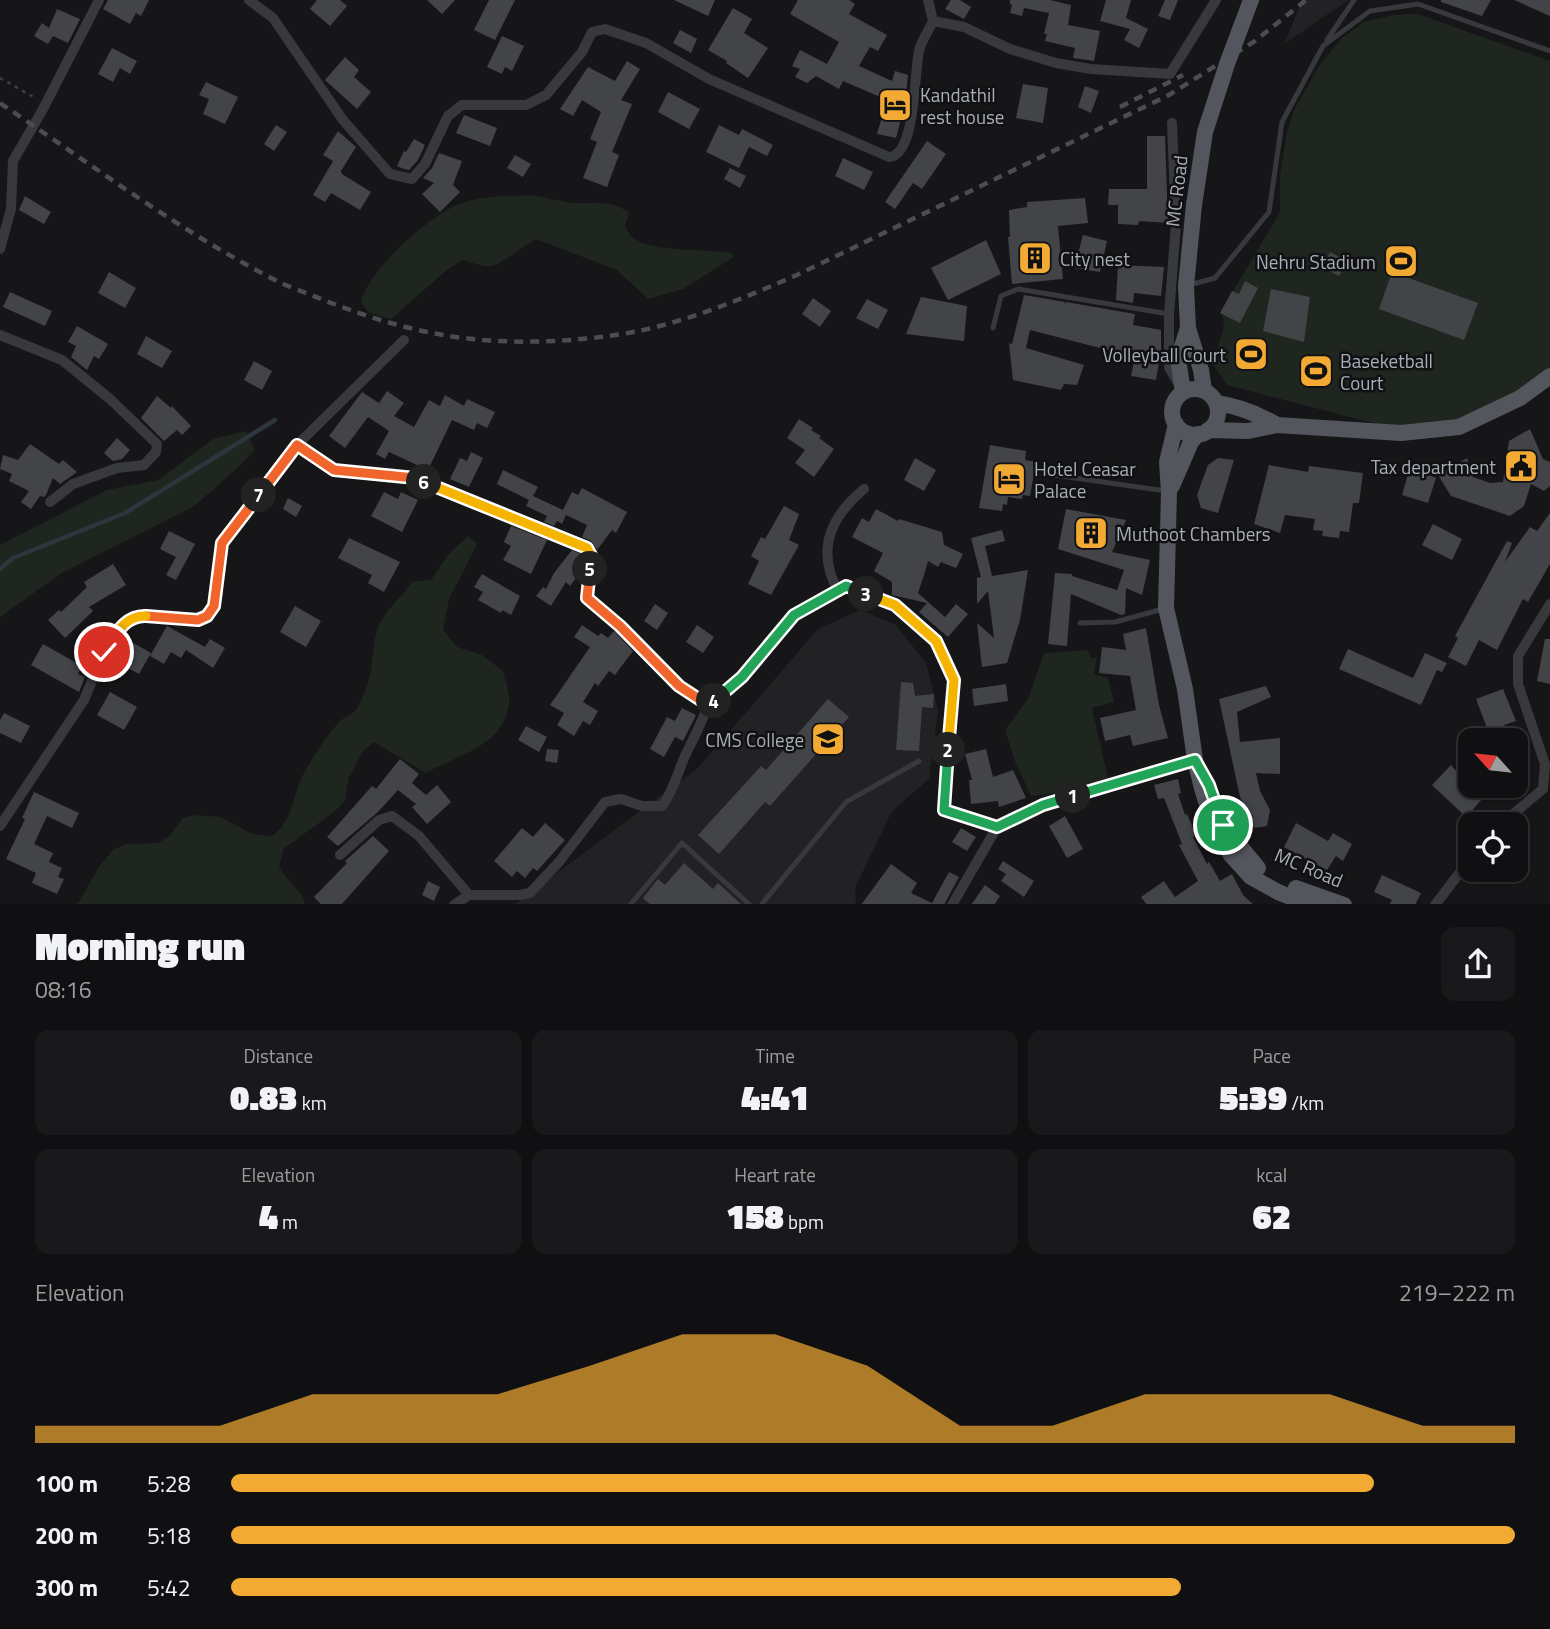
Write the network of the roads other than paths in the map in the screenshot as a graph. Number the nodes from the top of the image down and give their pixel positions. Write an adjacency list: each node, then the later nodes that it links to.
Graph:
1 (99, 0): 11 (street)
2 (249, 0): 7 (street)
3 (928, 0): 7 (street)
4 (1251, 0): 12 (main road, MC Road, bridge)
5 (1354, 0): 8 (lane)
6 (1214, 1): 7 (street)
7 (933, 21)
8 (1323, 46): 9 (lane); 12 (lane)
9 (1550, 51)
10 (1172, 123): 13 (street)
11 (0, 248)
12 (1186, 286): 15 (main road, MC Road)
13 (1169, 314): 14 (lane); 20 (street)
14 (993, 328)
15 (1188, 328): 19 (main road); 20 (main road, MC Road)
16 (0, 335): 29 (street)
17 (404, 340): 25 (street)
18 (1550, 376): 23 (main road)
19 (1203, 390): 20 (main road); 21 (main road)
20 (1183, 393): 22 (main road, MC Road)
21 (1216, 403): 23 (main road); 24 (main road)
22 (1176, 424): 24 (main road); 28 (main road, MC Road)
23 (1277, 425): 24 (main road)
24 (1203, 432): 28 (main road)
25 (297, 445): 34 (street); 38 (street)
26 (1054, 475): 28 (lane)
27 (864, 489): 30 (street)
28 (1169, 492): 32 (main road, MC Road)
29 (50, 502)
30 (838, 591): 34 (street); 39 (street)
31 (1550, 604): 37 (street)
32 (1166, 608): 33 (lane); 35 (main road, MC Road)
33 (1080, 623)
34 (708, 705): 42 (street)
35 (1195, 760): 39 (street); 48 (main road, MC Road); 49 (main road, MC Road)
36 (919, 761): 46 (lane)
37 (1515, 812)
38 (0, 826)
39 (997, 827): 47 (street)
40 (340, 855): 42 (street)
41 (1458, 874): 50 (street)
42 (469, 895): 43 (street)
43 (456, 904)
44 (631, 904): 45 (lane)
45 (749, 904)
46 (762, 904)
47 (953, 904)
48 (1308, 904)
49 (1341, 904)
50 (1435, 904)

